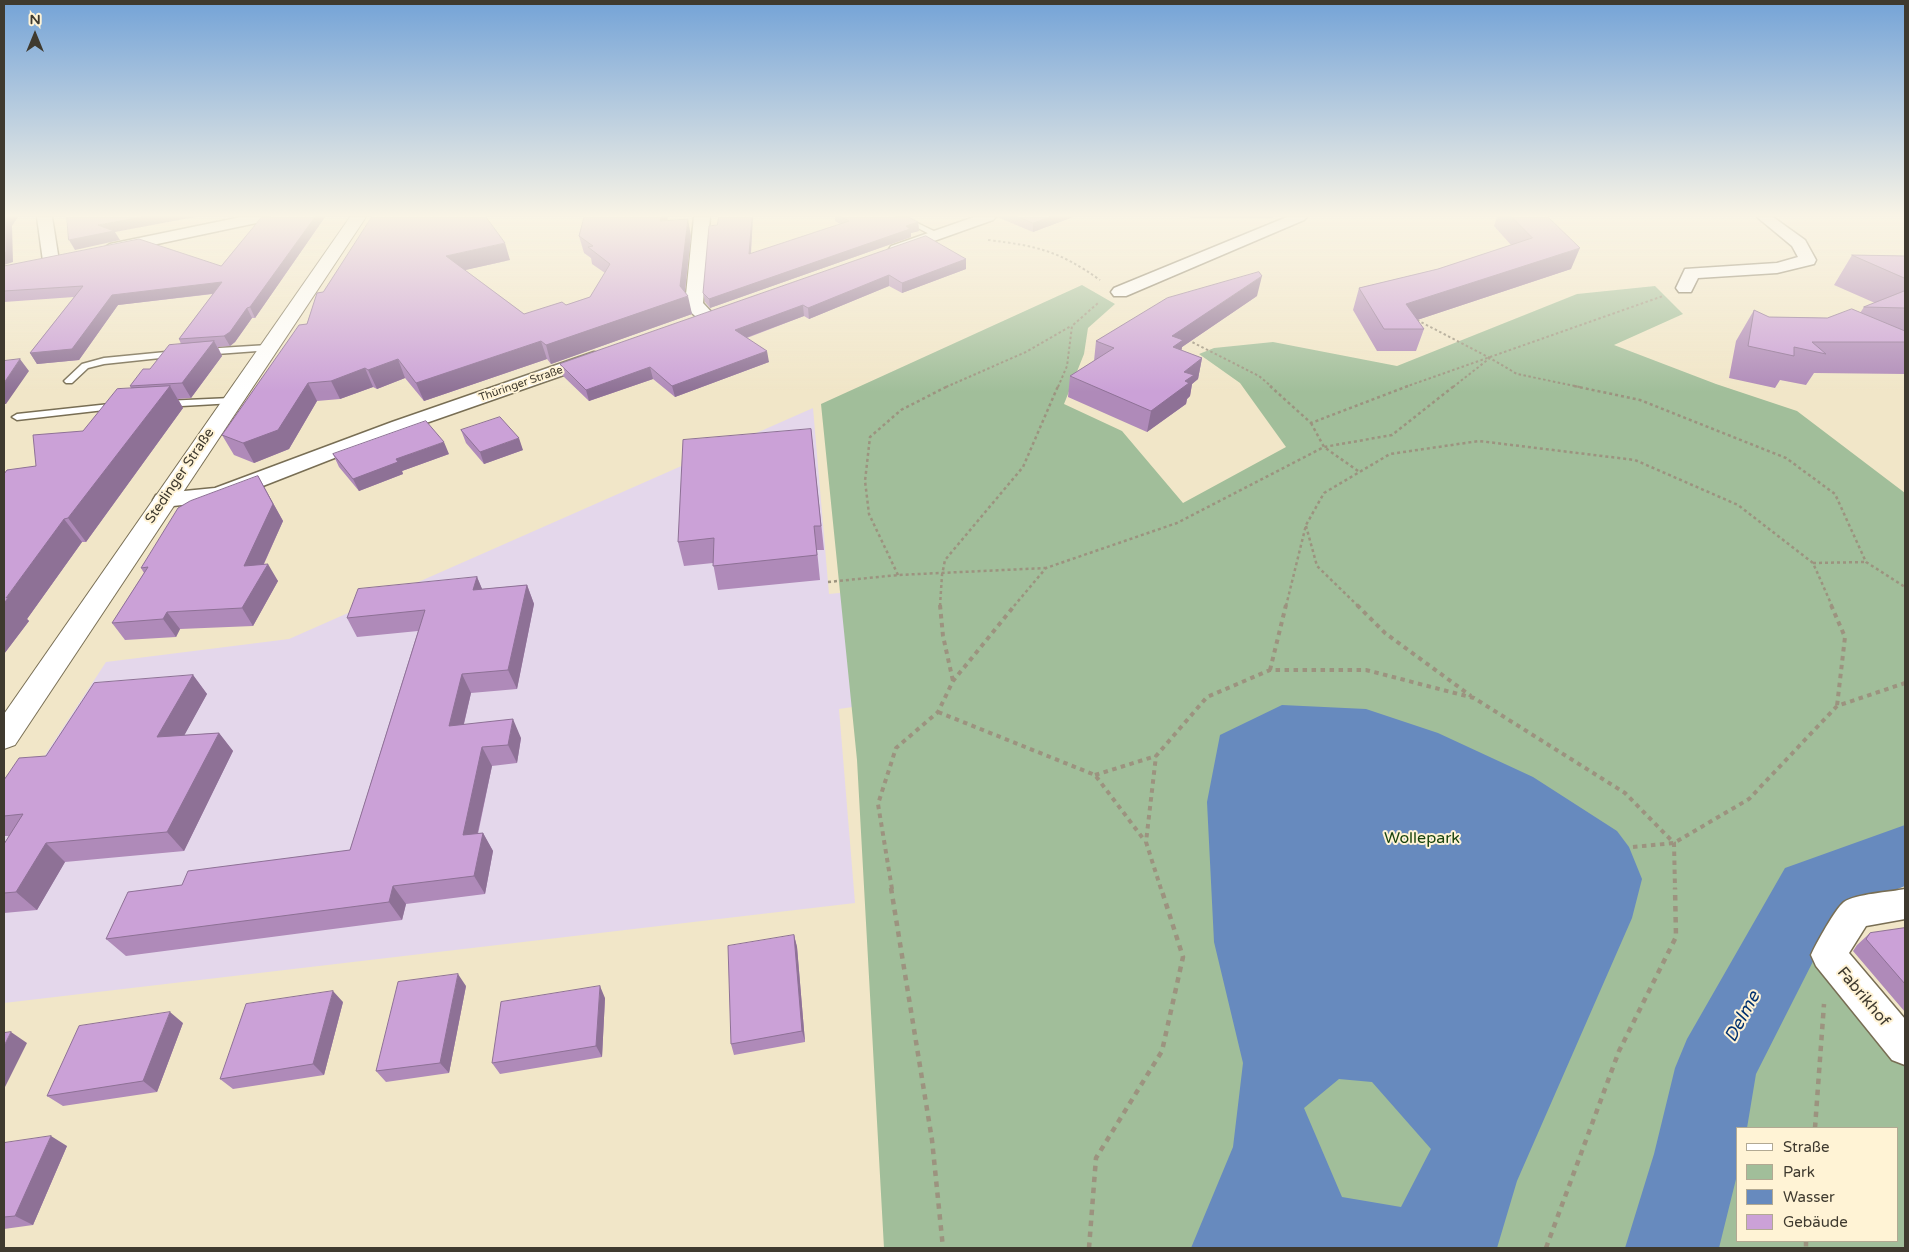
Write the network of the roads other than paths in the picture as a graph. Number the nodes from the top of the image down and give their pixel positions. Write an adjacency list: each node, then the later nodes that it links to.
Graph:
1 (318, 275): 10 (main road, Stedinger Straße)
2 (697, 275): 8 (street)
3 (1155, 275): 6 (street)
4 (1690, 275): 5 (street)
5 (1686, 288)
6 (1117, 291)
7 (725, 310): 8 (street)
8 (707, 317): 9 (street)
9 (688, 324)
10 (268, 348): 12 (lane); 13 (main road, Stedinger Straße)
11 (615, 350): 17 (street, Thüringer Straße)
12 (70, 381)
13 (232, 401): 14 (lane); 17 (main road, Stedinger Straße)
14 (152, 405)
15 (133, 406): 16 (lane)
16 (17, 417)
17 (164, 500): 18 (main road, Stedinger Straße)
18 (4, 737)
19 (1905, 904): 20 (street, Fabrikhof)
20 (1905, 1048)

